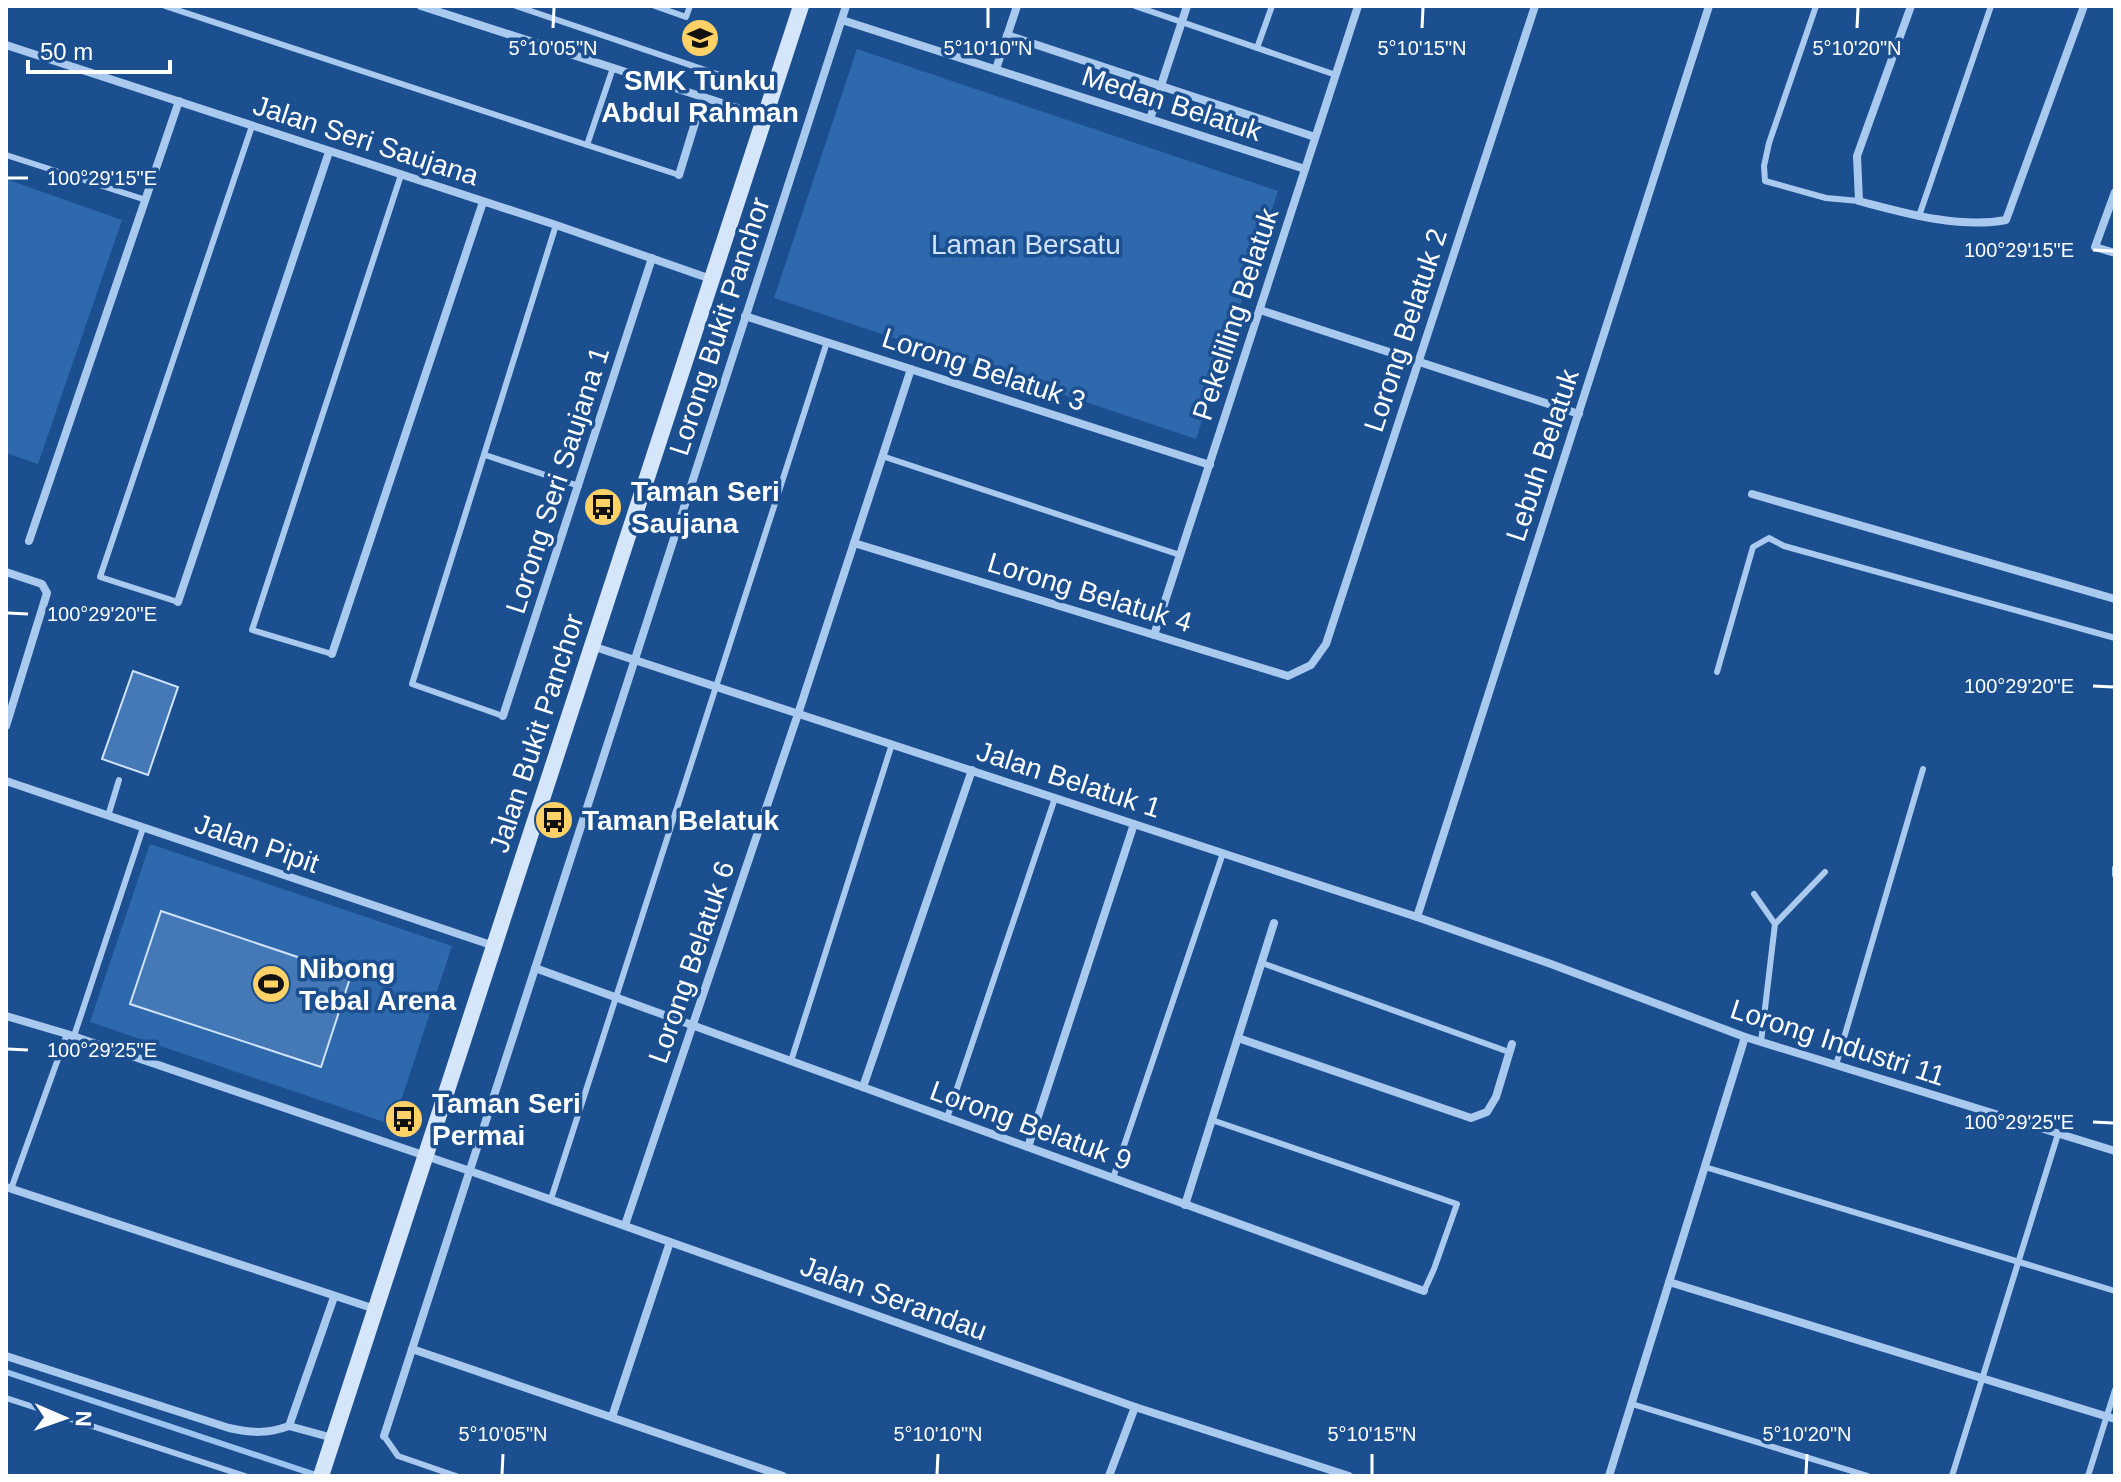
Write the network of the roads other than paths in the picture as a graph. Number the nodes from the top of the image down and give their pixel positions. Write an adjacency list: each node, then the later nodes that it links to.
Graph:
1 (165, 6): 20 (lane)
2 (202, 6): 20 (lane)
3 (421, 6): 26 (street)
4 (516, 6): 30 (lane)
5 (655, 6): 6 (lane)
6 (690, 6)
7 (801, 6): 30 (main road, Jalan Bukit Panchor)
8 (846, 6): 21 (street, Lorong Bukit Panchor)
9 (1017, 6): 23 (street)
10 (1135, 6): 22 (lane)
11 (1187, 6): 22 (street)
12 (1272, 6): 25 (lane)
13 (1358, 6): 28 (street, Pekeliling Belatuk)
14 (1535, 6): 55 (street, Lorong Belatuk 2)
15 (1709, 6): 57 (street, Lebuh Belatuk)
16 (1816, 6): 45 (lane)
17 (1911, 6): 45 (street)
18 (1991, 6): 47 (lane)
19 (2084, 6): 47 (street)
20 (198, 16): 37 (lane)
21 (842, 20): 27 (street, Medan Belatuk); 53 (street, Lorong Bukit Panchor)
22 (1182, 22): 25 (lane); 29 (street)
23 (1007, 35): 27 (street); 29 (street, Medan Belatuk)
24 (6, 45): 32 (street, Jalan Seri Saujana)
25 (1257, 48): 28 (lane)
26 (613, 68): 31 (street); 37 (lane)
27 (996, 69): 34 (street, Medan Belatuk)
28 (1336, 75): 36 (street, Pekeliling Belatuk)
29 (1161, 86): 34 (street); 36 (street, Medan Belatuk)
30 (772, 92): 33 (main road, Jalan Bukit Panchor)
31 (703, 97): 33 (street); 42 (street)
32 (179, 101): 35 (street, Jalan Seri Saujana); 44 (street)
33 (765, 117): 51 (main road, Jalan Bukit Panchor)
34 (1150, 119): 40 (street, Medan Belatuk)
35 (252, 126): 38 (street, Jalan Seri Saujana); 68 (lane)
36 (1315, 137): 40 (street, Pekeliling Belatuk)
37 (587, 145): 42 (lane)
38 (329, 152): 41 (street, Jalan Seri Saujana); 68 (street)
39 (6, 155): 44 (lane)
40 (1305, 169): 52 (street, Pekeliling Belatuk)
41 (401, 175): 46 (street, Jalan Seri Saujana); 72 (lane)
42 (679, 175)
43 (2115, 192): 49 (street)
44 (146, 200): 63 (street)
45 (1859, 201): 47 (street)
46 (483, 202): 48 (street, Jalan Seri Saujana); 72 (street)
47 (1919, 216)
48 (556, 225): 50 (street, Jalan Seri Saujana); 58 (lane)
49 (2115, 253)
50 (652, 258): 51 (street, Jalan Seri Saujana); 61 (street, Lorong Seri Saujana 1)
51 (711, 279): 71 (main road, Jalan Bukit Panchor)
52 (1260, 310): 55 (street); 60 (street, Pekeliling Belatuk)
53 (745, 316): 54 (street, Lorong Belatuk 3); 73 (street, Lorong Bukit Panchor)
54 (827, 342): 56 (street, Lorong Belatuk 3); 76 (lane)
55 (1418, 361): 57 (street); 74 (street, Lorong Belatuk 2)
56 (911, 369): 59 (street, Lorong Belatuk 6); 60 (street, Lorong Belatuk 3)
57 (1579, 414): 94 (street, Lebuh Belatuk)
58 (485, 455): 61 (lane); 78 (lane)
59 (882, 456): 64 (street, Lorong Belatuk 6); 65 (lane)
60 (1210, 465): 65 (street, Pekeliling Belatuk)
61 (579, 486): 78 (street, Lorong Seri Saujana 1)
62 (1752, 494): 67 (street)
63 (29, 541)
64 (854, 543): 69 (street, Lorong Belatuk 4); 77 (street, Lorong Belatuk 6)
65 (1180, 555): 69 (street, Pekeliling Belatuk)
66 (6, 572): 79 (street)
67 (2115, 599)
68 (178, 602)
69 (1154, 635): 74 (street, Lorong Belatuk 4)
70 (2115, 638): 75 (lane)
71 (592, 646): 73 (street, Jalan Belatuk 1); 97 (main road, Jalan Bukit Panchor)
72 (332, 654)
73 (635, 660): 76 (street, Jalan Belatuk 1); 100 (street, Lorong Bukit Panchor)
74 (1311, 665)
75 (1717, 672)
76 (716, 686): 77 (street, Jalan Belatuk 1); 101 (lane)
77 (798, 714): 80 (street, Jalan Belatuk 1); 103 (street, Lorong Belatuk 6)
78 (503, 716)
79 (6, 726)
80 (892, 744): 82 (street, Jalan Belatuk 1); 109 (lane)
81 (1923, 769): 110 (lane)
82 (972, 770): 85 (street, Jalan Belatuk 1); 111 (street)
83 (119, 780): 86 (lane)
84 (6, 781): 86 (street, Jalan Pipit)
85 (1055, 798): 87 (street, Jalan Belatuk 1); 112 (lane)
86 (108, 816): 88 (street, Jalan Pipit)
87 (1134, 824): 89 (street, Jalan Belatuk 1); 115 (street)
88 (143, 828): 97 (street, Jalan Pipit); 104 (lane)
89 (1223, 853): 94 (street, Jalan Belatuk 1); 120 (lane)
90 (2115, 868): 92 (lane)
91 (1825, 872): 96 (lane)
92 (2115, 875)
93 (1754, 894): 96 (lane)
94 (1417, 917): 98 (street, Jalan Belatuk 1)
95 (1274, 923): 99 (street)
96 (1775, 924): 107 (lane)
97 (494, 946): 117 (main road, Jalan Bukit Panchor)
98 (1532, 958): 105 (street, Lorong Industri 11)
99 (1262, 963): 106 (street); 108 (lane)
100 (535, 968): 101 (street, Lorong Belatuk 9); 119 (street, Lorong Bukit Panchor)
101 (616, 997): 103 (street, Lorong Belatuk 9); 122 (lane)
102 (6, 1016): 104 (street, Jalan Serandau)
103 (693, 1025): 109 (street, Lorong Belatuk 9); 124 (street, Lorong Belatuk 6)
104 (70, 1035): 117 (street, Jalan Serandau); 121 (lane)
105 (1745, 1037): 107 (street, Lorong Industri 11); 118 (street)
106 (1238, 1038): 108 (street); 113 (street)
107 (1761, 1042): 110 (street, Lorong Industri 11)
108 (1510, 1048)
109 (791, 1061): 111 (street, Lorong Belatuk 9)
110 (1836, 1065): 114 (street, Lorong Industri 11)
111 (863, 1087): 112 (street, Lorong Belatuk 9)
112 (947, 1118): 115 (street, Lorong Belatuk 9)
113 (1212, 1120): 123 (street); 128 (lane, Lorong Belatuk 9)
114 (2058, 1134): 116 (street, Lorong Industri 11); 126 (lane)
115 (1028, 1147): 120 (street, Lorong Belatuk 9)
116 (2115, 1151)
117 (425, 1156): 119 (street, Jalan Serandau); 131 (main road, Jalan Bukit Panchor)
118 (1705, 1167): 126 (lane); 127 (street)
119 (470, 1171): 122 (street, Jalan Serandau); 132 (street, Lorong Bukit Panchor)
120 (1113, 1178): 123 (street, Lorong Belatuk 9)
121 (8, 1188): 130 (street)
122 (551, 1199): 124 (street, Jalan Serandau)
123 (1185, 1205): 128 (street, Lorong Belatuk 9)
124 (625, 1225): 125 (street, Jalan Serandau)
125 (670, 1242): 138 (street, Jalan Serandau); 139 (street)
126 (2018, 1262): 129 (lane); 134 (lane)
127 (1669, 1282): 134 (street); 137 (street)
128 (1424, 1291)
129 (2115, 1291)
130 (334, 1297): 131 (street); 141 (street)
131 (375, 1309): 143 (main road, Jalan Bukit Panchor)
132 (412, 1349): 139 (street); 142 (street, Lorong Bukit Panchor)
133 (6, 1356): 141 (street)
134 (1982, 1379): 140 (street); 152 (lane)
135 (2115, 1390): 140 (lane)
136 (6, 1398): 144 (lane)
137 (1632, 1404): 150 (street); 151 (lane)
138 (1135, 1407): 148 (street); 149 (street, Jalan Serandau)
139 (612, 1417): 147 (street)
140 (2111, 1418): 153 (lane)
141 (289, 1426): 143 (street)
142 (384, 1436): 146 (lane)
143 (333, 1439): 145 (main road, Jalan Bukit Panchor)
144 (245, 1476)
145 (321, 1476)
146 (456, 1476)
147 (783, 1476)
148 (1109, 1476)
149 (1349, 1476)
150 (1609, 1476)
151 (1868, 1476)
152 (1952, 1476)
153 (2088, 1476)

